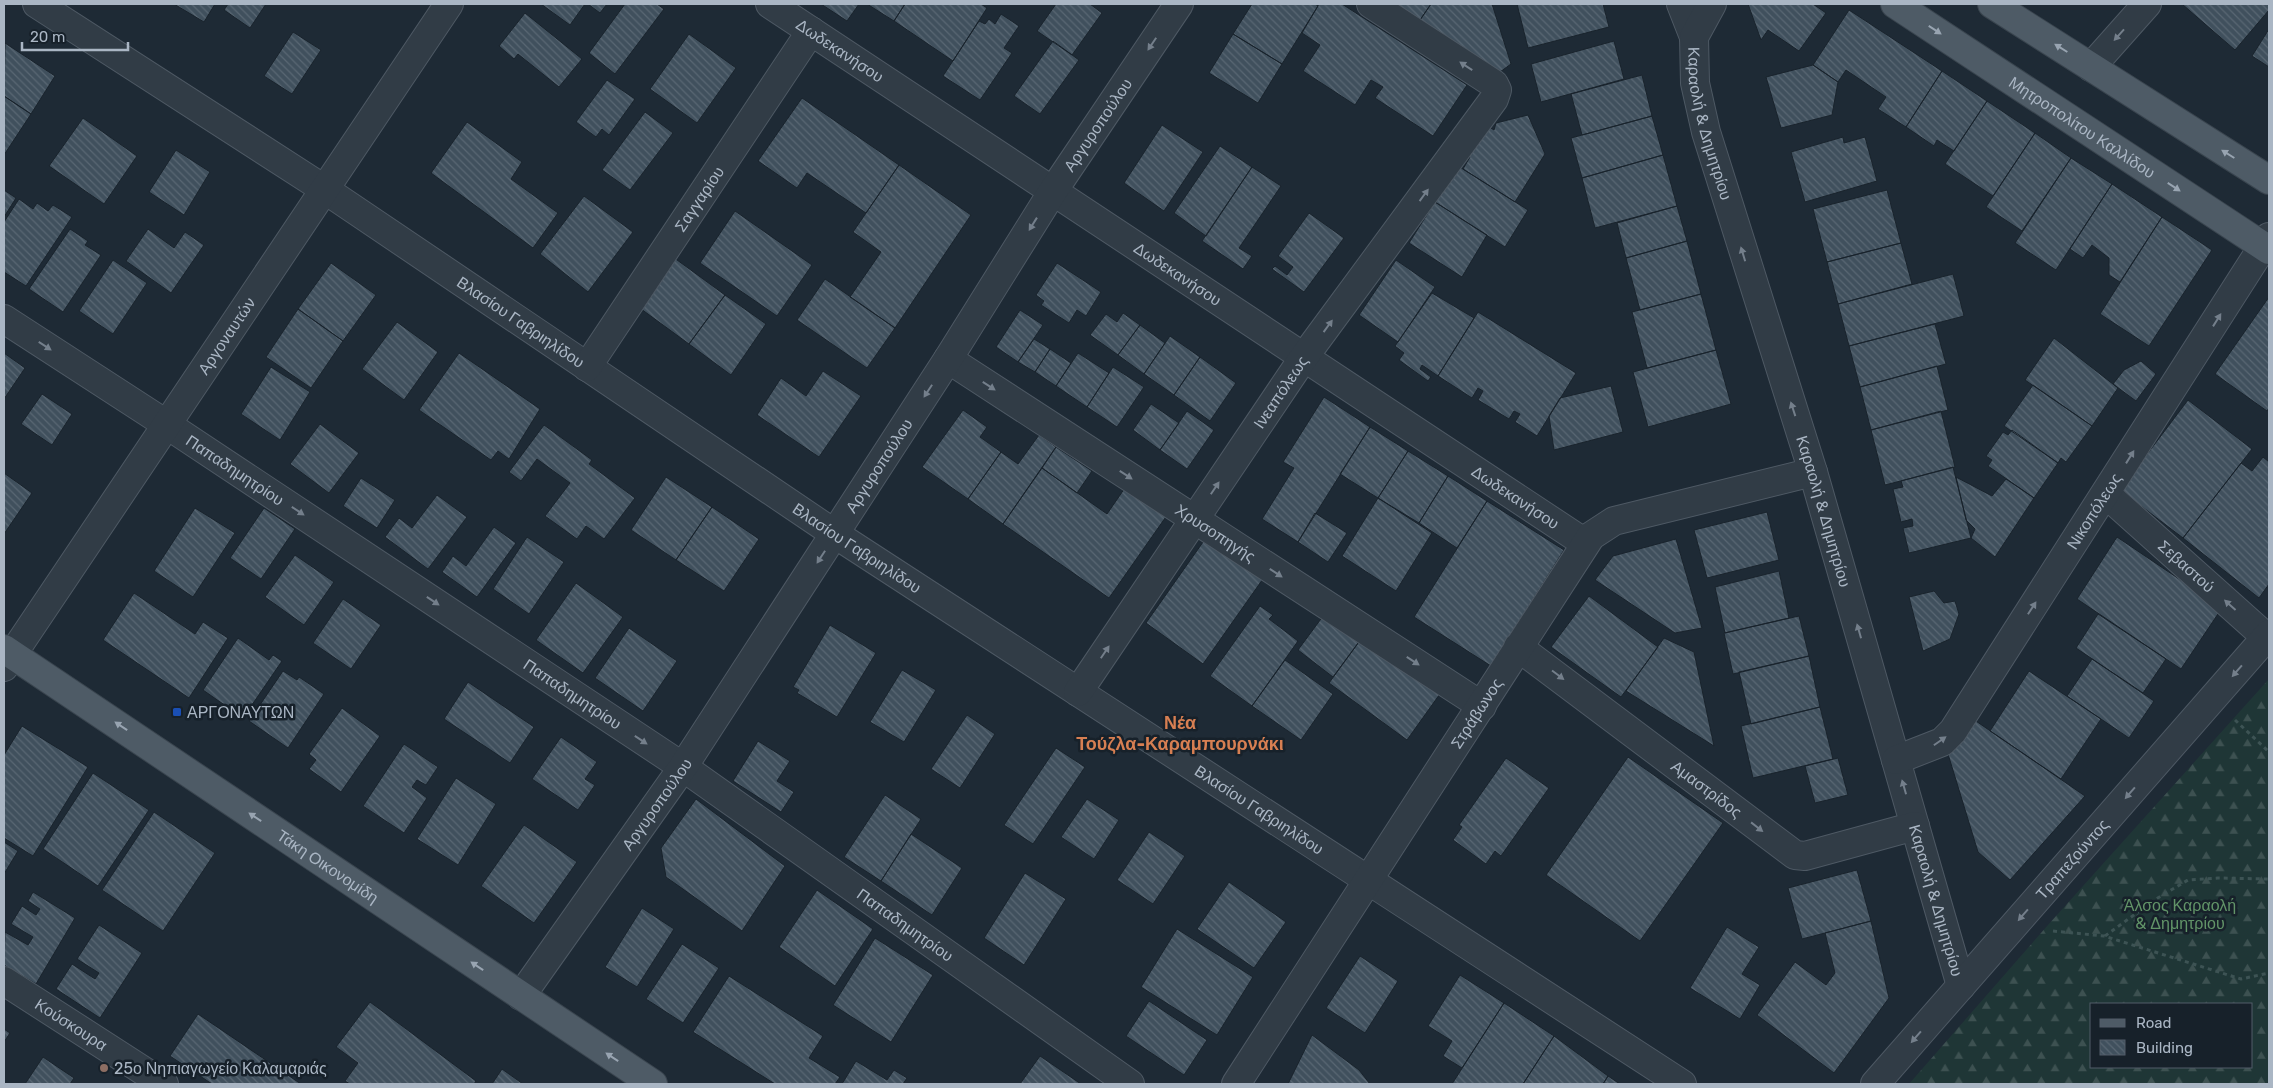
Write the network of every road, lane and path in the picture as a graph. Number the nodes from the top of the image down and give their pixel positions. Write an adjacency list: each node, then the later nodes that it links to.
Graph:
1 (449, 4): 15 (street, Αργοναυτών)
2 (770, 4): 11 (street, Δωδεκανήσου)
3 (1179, 4): 16 (street, Αργυροπούλου, one-way to 16)
4 (1371, 4): 19 (street, Ινεαπόλεως, one-way to 4)
5 (1681, 4): 12 (street, Καραολή & Δημητρίου)
6 (1712, 4): 12 (street, Καραολή & Δημητρίου)
7 (1894, 4): 17 (main road, Μητροπολίτου Καλλίδου, one-way to 17)
8 (1992, 4): 13 (main road, one-way to 8)
9 (2147, 4): 13 (street, one-way to 13)
10 (54, 9): 15 (street, Βλασίου Γαβριηλίδου)
11 (811, 31): 16 (street, Δωδεκανήσου); 21 (street, Σαγγαρίου)
12 (1694, 37): 23 (street, Καραολή & Δημητρίου, one-way to 12)
13 (2091, 67): 14 (main road, one-way to 13)
14 (2269, 180)
15 (324, 189): 21 (street, Βλασίου Γαβριηλίδου); 22 (street, Αργοναυτών)
16 (1053, 191): 19 (street, Δωδεκανήσου); 20 (street, Αργυροπούλου, one-way to 20)
17 (2267, 244): 24 (street, Νικοπόλεως, one-way to 17)
18 (4, 319): 22 (street, Παπαδημητρίου, one-way to 22)
19 (1304, 357): 25 (street, Ινεαπόλεως, one-way to 19); 27 (street, Δωδεκανήσου)
20 (948, 359): 25 (street, Χρυσοπηγής, one-way to 25); 26 (street, Αργυροπούλου, one-way to 26)
21 (587, 367): 26 (street, Βλασίου Γαβριηλίδου)
22 (166, 424): 30 (street, Αργοναυτών); 36 (street, Παπαδημητρίου, one-way to 36)
23 (1813, 472): 27 (street, Στράβωνος); 35 (street, Καραολή & Δημητρίου, one-way to 23)
24 (2106, 494): 28 (street, Σεβαστού, one-way to 24); 35 (street, Νικοπόλεως, one-way to 24)
25 (1194, 519): 31 (street, Ινεαπόλεως, one-way to 25); 33 (street, Χρυσοπηγής, one-way to 33)
26 (836, 534): 31 (street, Βλασίου Γαβριηλίδου); 36 (street, Αργυροπούλου, one-way to 36)
27 (1585, 543): 29 (street, Στράβωνος)
28 (2268, 636): 32 (street, Τραπεζούντος, one-way to 32)
29 (1518, 647): 33 (street, Στράβωνος); 37 (street, Αμαστρίδος, one-way to 37)
30 (7, 657): 45 (main road, Τάκη Οικονομίδη, one-way to 30)
31 (1078, 692): 39 (street, Βλασίου Γαβριηλίδου)
32 (2213, 698): 34 (path); 40 (street, Τραπεζούντος, one-way to 40)
33 (1482, 706): 39 (street, Στράβωνος)
34 (2269, 752)
35 (1896, 760): 37 (street, Καραολή & Δημητρίου, one-way to 35)
36 (683, 767): 45 (street, Αργυροπούλου); 48 (street, Παπαδημητρίου)
37 (1916, 826): 44 (street, Καραολή & Δημητρίου)
38 (2269, 879): 41 (path)
39 (1369, 880): 49 (street, Στράβωνος); 50 (street, Βλασίου Γαβριηλίδου)
40 (2012, 927): 41 (path); 44 (street, Τραπεζούντος)
41 (2104, 936): 42 (path)
42 (2269, 972)
43 (4, 981): 46 (street, Κούσκουρα)
44 (1961, 986): 51 (street, Τραπεζούντος, one-way to 51)
45 (521, 996): 47 (main road, Τάκη Οικονομίδη, one-way to 45)
46 (164, 1084)
47 (652, 1084)
48 (1130, 1084)
49 (1236, 1084)
50 (1682, 1084)
51 (1875, 1084)

